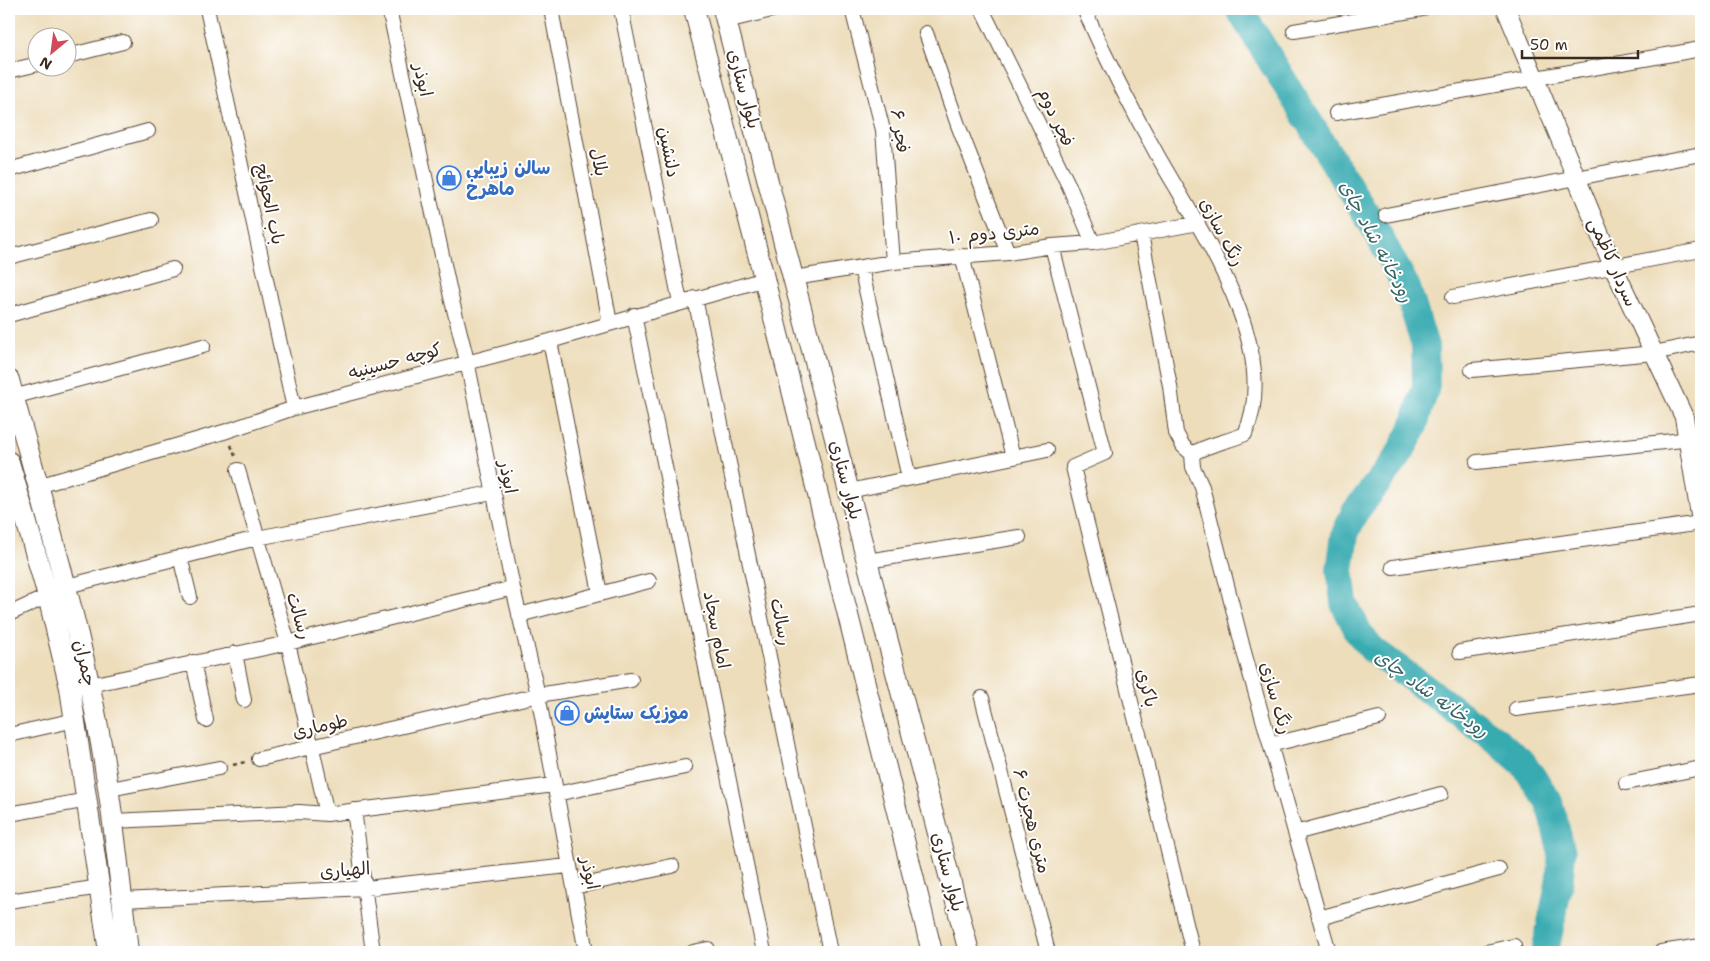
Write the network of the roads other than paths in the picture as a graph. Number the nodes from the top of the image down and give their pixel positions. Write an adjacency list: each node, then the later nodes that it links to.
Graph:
1 (207, 9): 57 (street, باب الحوائج)
2 (389, 9): 54 (street, ابوذر)
3 (550, 9): 49 (street, بلال)
4 (621, 9): 45 (street, دلنشین)
5 (694, 9): 41 (main road, بلوار ستاری)
6 (776, 9): 12 (street)
7 (852, 9): 37 (street, فجر ۶)
8 (982, 9): 30 (street, فجر دوم)
9 (1084, 9): 28 (street, رنگ سازی)
10 (1422, 9): 13 (street)
11 (1506, 9): 20 (street, سردار کاظمی)
12 (725, 15): 34 (main road, بلوار ستاری)
13 (1294, 31)
14 (926, 33): 33 (street)
15 (123, 42): 17 (street)
16 (1701, 49): 20 (street)
17 (78, 53)
18 (28, 66): 19 (street)
19 (9, 71)
20 (1534, 78): 21 (street); 25 (street, سردار کاظمی)
21 (1336, 113)
22 (148, 131): 24 (street)
23 (1701, 154): 25 (street)
24 (9, 170)
25 (1577, 178): 26 (street); 38 (street, سردار کاظمی)
26 (1386, 215)
27 (151, 220): 36 (street)
28 (1198, 223): 29 (street, ۱۰ متری دوم); 60 (street, رنگ سازی)
29 (1141, 234): 30 (street, ۱۰ متری دوم); 60 (street, رنگ سازی)
30 (1094, 243): 31 (street, ۱۰ متری دوم)
31 (1052, 246): 33 (street, ۱۰ متری دوم); 138 (street, باکری)
32 (1701, 250): 38 (street)
33 (1008, 253): 35 (street, ۱۰ متری دوم)
34 (788, 254): 41 (main road); 42 (main road, بلوار ستاری)
35 (962, 256): 37 (street, ۱۰ متری دوم); 61 (street)
36 (9, 257)
37 (893, 262): 39 (street, ۱۰ متری دوم)
38 (1613, 266): 43 (street); 53 (street, سردار کاظمی)
39 (861, 268): 42 (street, ۱۰ متری دوم); 65 (street)
40 (173, 269): 47 (street)
41 (762, 271): 44 (street, کوچه حسینیه); 46 (main road, بلوار ستاری)
42 (796, 287): 46 (main road); 67 (main road, بلوار ستاری)
43 (1453, 297)
44 (695, 298): 45 (street, کوچه حسینیه); 134 (street, رسالت)
45 (680, 302): 48 (street, کوچه حسینیه)
46 (770, 304): 135 (main road, بلوار ستاری)
47 (9, 315)
48 (634, 315): 49 (street, کوچه حسینیه); 133 (street, امام سجاد)
49 (610, 323): 50 (street, کوچه حسینیه)
50 (550, 340): 54 (street, کوچه حسینیه); 79 (street)
51 (1701, 343): 53 (street)
52 (203, 346): 56 (street)
53 (1654, 353): 55 (street); 58 (street, سردار کاظمی)
54 (467, 361): 57 (street, کوچه حسینیه); 68 (street, ابوذر)
55 (1472, 370)
56 (11, 389): 66 (main road, چمران)
57 (294, 408): 66 (street, کوچه حسینیه)
58 (1695, 439): 63 (street); 70 (street, سردار کاظمی)
59 (1047, 450): 61 (street)
60 (1192, 454): 100 (street, رنگ سازی)
61 (1013, 457): 65 (street)
62 (9, 462): 69 (main road, چمران)
63 (1477, 462)
64 (238, 470): 72 (street, رسالت)
65 (909, 478): 67 (street)
66 (38, 486): 77 (main road, چمران)
67 (849, 491): 74 (main road, بلوار ستاری)
68 (492, 493): 72 (street); 78 (street, ابوذر)
69 (14, 497): 80 (main road, چمران)
70 (1701, 522): 75 (street)
71 (1019, 537): 74 (street)
72 (256, 538): 73 (street); 85 (street, رسالت)
73 (180, 556): 77 (street); 81 (street)
74 (867, 561): 136 (main road, بلوار ستاری)
75 (1393, 567)
76 (650, 581): 79 (street)
77 (67, 586): 90 (main road, چمران)
78 (512, 588): 84 (street, ابوذر); 85 (street)
79 (600, 594): 84 (street)
80 (48, 596): 82 (street); 97 (main road, چمران)
81 (190, 597)
82 (9, 614)
83 (1701, 614): 86 (street)
84 (519, 616): 92 (street, ابوذر)
85 (288, 643): 87 (street); 101 (street, رسالت)
86 (1460, 652)
87 (235, 653): 88 (street); 94 (street)
88 (193, 662): 90 (street); 98 (street)
89 (631, 680): 92 (street, طوماری)
90 (90, 684): 107 (main road, چمران)
91 (1701, 684): 95 (street)
92 (538, 695): 101 (street, طوماری); 108 (street, ابوذر)
93 (982, 698): 137 (street, ۶ متری هجرت)
94 (244, 700)
95 (1516, 710)
96 (1378, 718): 100 (street)
97 (75, 720): 99 (street); 110 (main road, چمران)
98 (206, 720)
99 (9, 735)
100 (1270, 745): 115 (street, رنگ سازی)
101 (312, 747): 102 (street, طوماری); 113 (street, رسالت)
102 (259, 759)
103 (685, 767): 108 (street)
104 (219, 768): 107 (street)
105 (1701, 768): 106 (street)
106 (1626, 783)
107 (110, 789): 114 (main road, چمران)
108 (555, 790): 111 (street); 116 (street, ابوذر)
109 (1442, 794): 115 (street)
110 (88, 800): 112 (street); 119 (main road, چمران)
111 (354, 810): 113 (street); 121 (street)
112 (9, 814)
113 (327, 814): 114 (street)
114 (114, 821): 122 (main road, چمران)
115 (1295, 833): 124 (street, رنگ سازی)
116 (568, 866): 120 (street, ابوذر); 121 (street, الهیاری)
117 (672, 866): 120 (street)
118 (1499, 869): 124 (street)
119 (100, 887): 123 (street); 128 (main road, چمران)
120 (574, 887): 131 (street, ابوذر)
121 (366, 888): 122 (street, الهیاری); 130 (street)
122 (123, 900): 129 (main road, چمران)
123 (9, 902)
124 (1319, 918): 139 (street, رنگ سازی)
125 (1514, 946): 140 (street)
126 (1701, 946): 141 (street)
127 (708, 949): 132 (street)
128 (109, 952)
129 (128, 952)
130 (374, 952)
131 (586, 952)
132 (693, 952)
133 (764, 952)
134 (830, 952)
135 (932, 952)
136 (969, 952)
137 (1048, 952)
138 (1193, 952)
139 (1329, 952)
140 (1486, 952)
141 (1661, 952)

